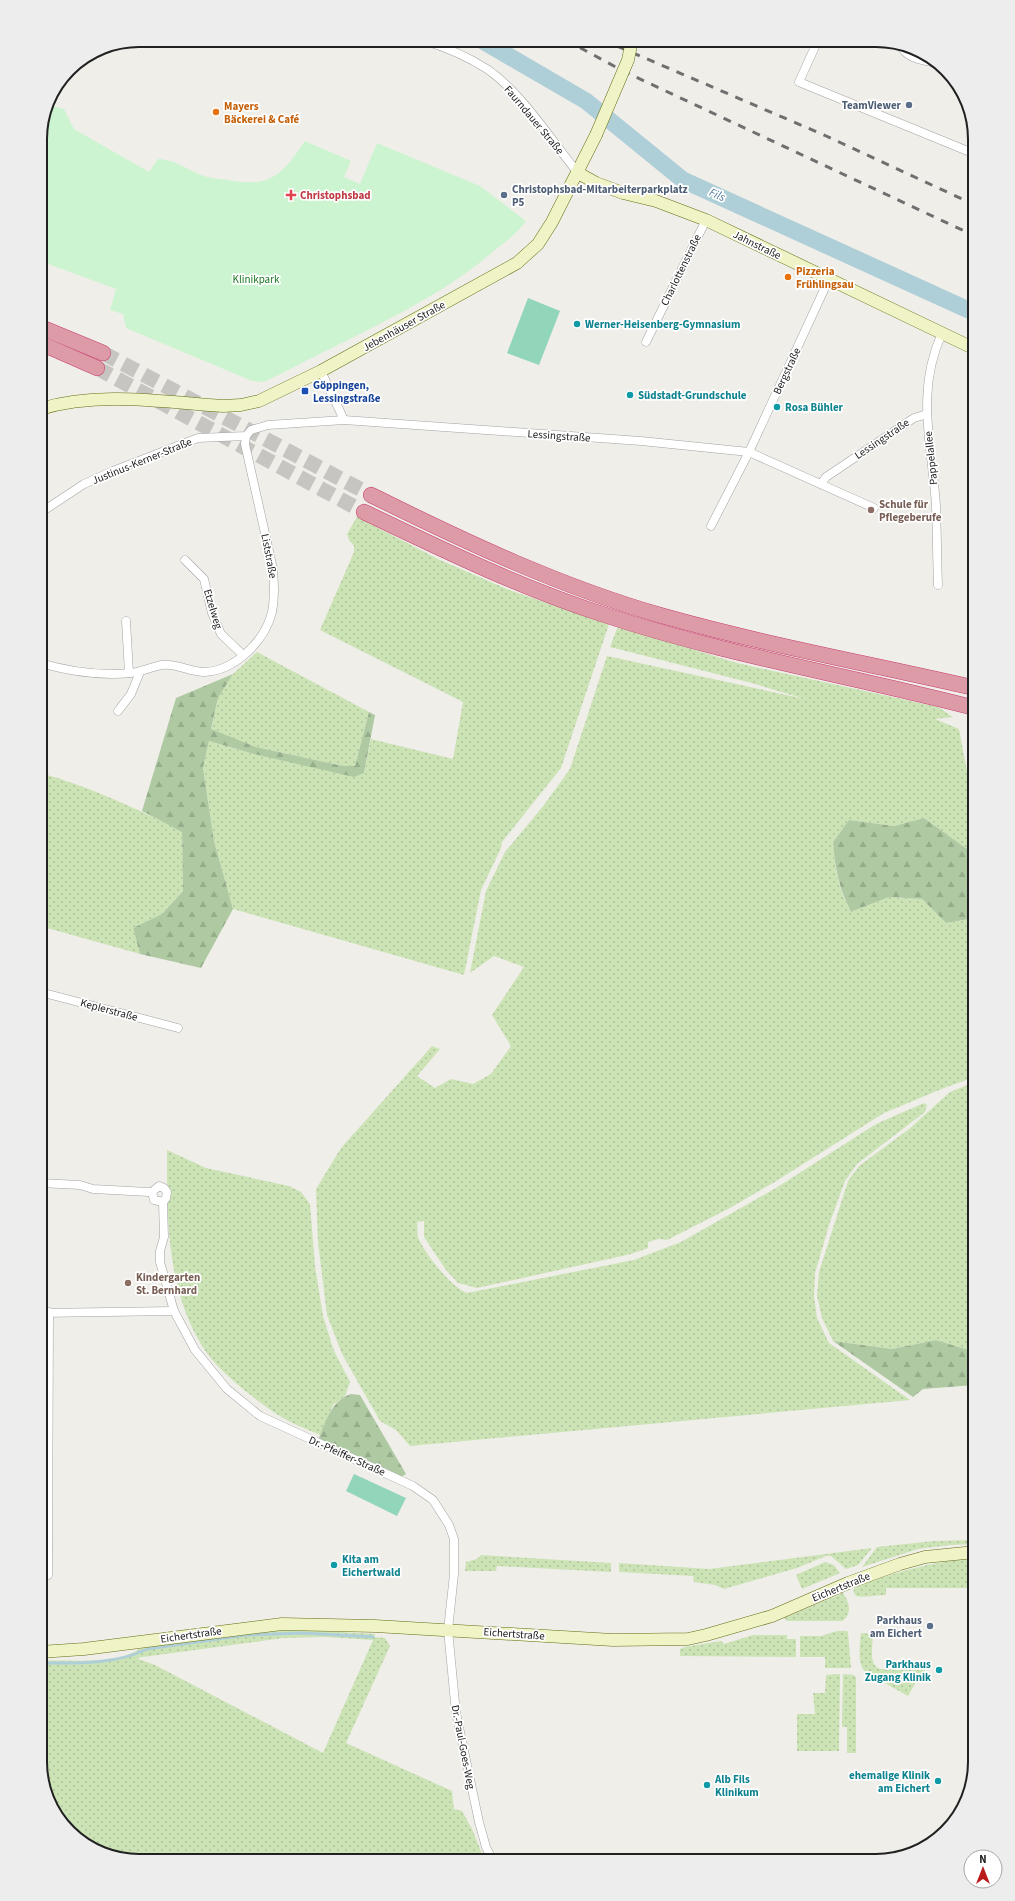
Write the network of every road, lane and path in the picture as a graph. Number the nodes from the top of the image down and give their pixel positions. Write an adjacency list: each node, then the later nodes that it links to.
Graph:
1 (444, 47): 7 (street, Faurndauer Straße)
2 (631, 47): 7 (main road, Jebenhäuser Straße, bridge)
3 (814, 47): 6 (street)
4 (903, 51): 5 (street)
5 (922, 60)
6 (968, 151)
7 (578, 173): 8 (main road, Jahnstraße); 17 (main road, Jebenhäuser Straße)
8 (706, 220): 9 (main road, Jahnstraße); 12 (street, Charlottenstraße)
9 (829, 279): 11 (main road, Jahnstraße); 22 (street, Bergstraße)
10 (47, 330): 15 (highway)
11 (942, 333): 14 (main road, Jahnstraße); 19 (street, Pappelallee)
12 (646, 342)
13 (47, 346): 16 (highway)
14 (968, 346)
15 (103, 353)
16 (97, 368)
17 (321, 371): 18 (main road, Jebenhäuser Straße); 20 (street)
18 (47, 408)
19 (927, 414): 23 (street, Lessingstraße); 30 (street, Pappelallee)
20 (344, 420): 21 (street, Justinus-Kerner-Straße); 22 (street, Lessingstraße)
21 (246, 436): 25 (street, Justinus-Kerner-Straße); 32 (street, Liststraße)
22 (749, 452): 23 (street, Lessingstraße); 28 (street, Bergstraße)
23 (821, 484): 26 (street, Lessingstraße)
24 (371, 495): 36 (highway)
25 (47, 508)
26 (874, 508)
27 (364, 512): 37 (highway)
28 (711, 526)
29 (185, 560): 32 (street, Etzelweg)
30 (938, 585)
31 (126, 621): 35 (street)
32 (243, 655): 34 (street, Liststraße)
33 (47, 664): 35 (street, Liststraße)
34 (140, 672): 35 (street, Liststraße); 38 (street)
35 (129, 673)
36 (968, 686)
37 (968, 706)
38 (118, 711)
39 (47, 994): 40 (street, Keplerstraße)
40 (178, 1028)
41 (47, 1183): 42 (street, Dr.-Pfeiffer-Straße)
42 (152, 1192): 43 (street); 43 (street, Dr.-Pfeiffer-Straße)
43 (163, 1202): 44 (street, Dr.-Pfeiffer-Straße)
44 (174, 1311): 45 (street); 48 (street, Dr.-Pfeiffer-Straße)
45 (49, 1312): 47 (street)
46 (968, 1553): 48 (main road, Eichertstraße)
47 (48, 1575)
48 (448, 1630): 49 (main road, Eichertstraße); 50 (street, Dr.-Paul-Goes-Weg)
49 (47, 1652)
50 (490, 1854)

